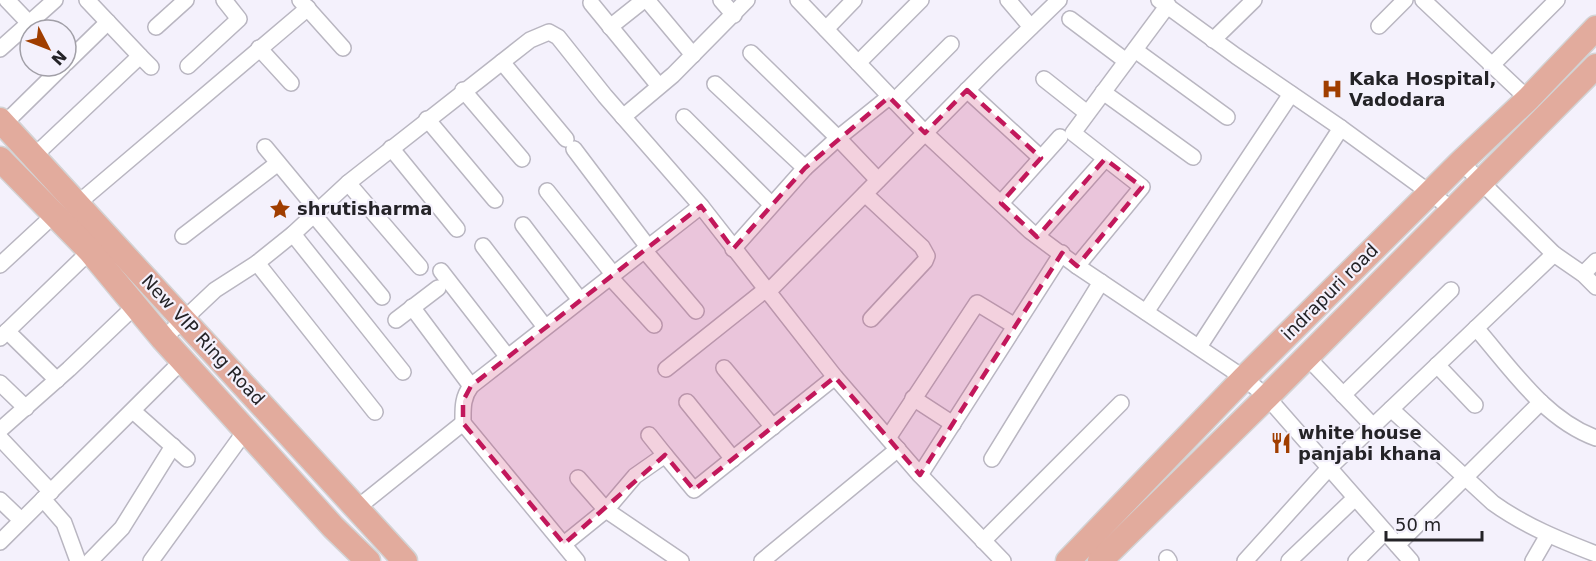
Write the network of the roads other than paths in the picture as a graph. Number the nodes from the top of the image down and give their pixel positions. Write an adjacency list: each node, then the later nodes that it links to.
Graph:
1 (7, 0): 22 (street)
2 (56, 0): 23 (street)
3 (87, 0): 25 (street)
4 (186, 0): 27 (street)
5 (224, 0): 45 (street)
6 (646, 0): 28 (street); 40 (street)
7 (721, 0): 21 (street)
8 (747, 0): 21 (street)
9 (798, 0): 31 (street)
10 (854, 0): 31 (street)
11 (921, 0): 44 (street)
12 (1008, 0): 29 (street)
13 (1059, 0): 29 (street)
14 (1254, 0): 33 (street)
15 (1405, 0): 26 (street)
16 (1423, 0): 46 (street)
17 (1557, 0): 46 (street)
18 (302, 2): 35 (street); 36 (street)
19 (591, 3): 28 (street)
20 (1163, 3): 33 (street); 41 (street)
21 (734, 15): 40 (street)
22 (25, 18)
23 (34, 18)
24 (1070, 18): 41 (street)
25 (108, 22): 38 (street); 42 (street)
26 (1378, 26)
27 (156, 27)
28 (610, 27): 53 (street)
29 (1031, 27): 55 (street)
30 (1596, 28): 59 (main road, indrapuri road)
31 (825, 29): 44 (street)
32 (18, 32): 37 (street)
33 (1213, 40): 57 (street)
34 (951, 44): 58 (street)
35 (259, 48): 51 (street); 89 (street)
36 (343, 48)
37 (0, 49)
38 (78, 51)
39 (751, 53): 69 (street)
40 (693, 55): 53 (street)
41 (1130, 55): 56 (street); 63 (street)
42 (140, 56): 48 (street); 72 (street)
43 (502, 62): 54 (street); 61 (street); 101 (street)
44 (858, 63): 58 (street)
45 (188, 66)
46 (1491, 66): 59 (street)
47 (1596, 66): 82 (main road, indrapuri road)
48 (151, 67)
49 (50, 78): 65 (street)
50 (1044, 80): 60 (street)
51 (291, 83)
52 (715, 84): 80 (street)
53 (659, 86): 61 (street)
54 (463, 90): 64 (street); 75 (street)
55 (967, 90): 67 (street); 74 (street)
56 (1103, 92): 60 (street); 73 (street)
57 (1291, 94): 66 (street); 124 (street)
58 (891, 99): 67 (street); 69 (street)
59 (1528, 99): 77 (main road, indrapuri road)
60 (1087, 113): 76 (street)
61 (623, 117): 91 (street)
62 (684, 117): 90 (street)
63 (1227, 117)
64 (427, 119): 71 (street); 87 (street)
65 (2, 122): 72 (main road, New VIP Ring Road)
66 (1341, 128): 85 (street); 134 (street)
67 (925, 133): 81 (street); 88 (street)
68 (1060, 137): 74 (street)
69 (838, 138): 80 (street); 81 (street)
70 (266, 147): 78 (street)
71 (391, 148): 83 (street); 96 (street)
72 (33, 157): 89 (main road, New VIP Ring Road)
73 (1193, 157)
74 (1041, 158): 88 (street)
75 (522, 159)
76 (1105, 159): 99 (street); 109 (street)
77 (1461, 162): 82 (street); 85 (main road, indrapuri road)
78 (278, 163): 93 (street); 98 (street)
79 (3, 168): 94 (main road, New VIP Ring Road)
80 (805, 168): 90 (street)
81 (878, 180): 86 (street)
82 (1480, 181): 92 (main road, indrapuri road); 105 (street)
83 (348, 183): 93 (street); 110 (street)
84 (547, 191): 113 (street)
85 (1430, 192): 92 (street); 143 (main road, indrapuri road)
86 (865, 194): 118 (street); 126 (street)
87 (495, 200)
88 (1001, 203): 99 (street)
89 (77, 204): 125 (main road, New VIP Ring Road)
90 (771, 204): 102 (street)
91 (701, 206): 101 (street); 102 (street)
92 (1452, 209): 136 (main road, indrapuri road)
93 (316, 213): 97 (street); 119 (street)
94 (55, 214): 103 (main road, New VIP Ring Road); 108 (street)
95 (523, 225): 120 (street)
96 (456, 229)
97 (293, 234): 107 (street); 141 (street)
98 (183, 236)
99 (1038, 236): 104 (street)
100 (483, 246): 130 (street)
101 (646, 248): 113 (street); 123 (street)
102 (733, 249): 118 (street)
103 (90, 251): 121 (main road, New VIP Ring Road); 132 (street)
104 (1062, 253): 109 (street); 129 (street)
105 (1554, 254): 112 (street); 131 (street)
106 (1596, 261): 112 (street)
107 (256, 263): 125 (street); 157 (street)
108 (0, 265)
109 (1077, 266): 114 (street)
110 (420, 267)
111 (441, 271): 135 (street)
112 (1583, 274): 115 (street)
113 (612, 275): 120 (street); 128 (street)
114 (1101, 282): 124 (street); 172 (street)
115 (1596, 287)
116 (438, 288): 122 (street)
117 (1451, 290): 147 (street)
118 (766, 291): 140 (street); 142 (street)
119 (382, 297)
120 (580, 300): 130 (street)
121 (135, 306): 133 (main road, New VIP Ring Road); 144 (street)
122 (412, 308): 127 (street); 146 (street)
123 (696, 311)
124 (1146, 312): 134 (street)
125 (184, 319): 133 (street); 180 (main road, New VIP Ring Road)
126 (871, 319)
127 (396, 320)
128 (654, 325)
129 (1015, 326): 149 (street); 159 (street)
130 (545, 327): 135 (street)
131 (1476, 328): 138 (street); 152 (street)
132 (4, 335): 144 (street)
133 (163, 339): 137 (main road, New VIP Ring Road)
134 (1199, 346): 143 (street)
135 (507, 356): 146 (street)
136 (1307, 357): 147 (street); 148 (main road, indrapuri road)
137 (183, 360): 156 (street); 163 (main road, New VIP Ring Road)
138 (1437, 365): 153 (street); 155 (street)
139 (724, 368): 161 (street)
140 (666, 369)
141 (403, 372)
142 (834, 377): 161 (street); 167 (street)
143 (1244, 378): 148 (street); 199 (main road, indrapuri road)
144 (57, 380): 154 (street)
145 (0, 383): 154 (street)
146 (471, 386): 158 (street)
147 (1343, 395): 160 (street)
148 (1267, 397): 173 (street); 200 (main road, indrapuri road)
149 (913, 398): 159 (street); 167 (street)
150 (687, 402): 171 (street)
151 (1122, 402): 185 (street)
152 (1541, 402): 166 (street); 175 (street)
153 (1475, 405)
154 (26, 408): 162 (street)
155 (1391, 409): 160 (street); 175 (street)
156 (133, 411): 168 (street); 177 (street)
157 (375, 412)
158 (463, 423): 180 (street); 187 (street)
159 (953, 424): 174 (street)
160 (1373, 426): 173 (street)
161 (773, 427): 171 (street)
162 (0, 430)
163 (246, 430): 192 (street); 193 (main road, New VIP Ring Road)
164 (649, 435): 169 (street)
165 (0, 438): 177 (street)
166 (1596, 438)
167 (892, 443): 174 (street); 197 (street)
168 (173, 446): 170 (street); 191 (street)
169 (665, 455): 171 (street); 181 (street)
170 (187, 459)
171 (733, 459)
172 (992, 459)
173 (1329, 468): 178 (street); 201 (street)
174 (920, 475): 185 (street)
175 (1466, 477): 184 (street); 188 (street)
176 (578, 478): 181 (street)
177 (47, 496): 182 (street); 190 (street)
178 (1355, 498): 183 (street); 202 (street)
179 (0, 500): 182 (street)
180 (357, 508): 194 (main road, New VIP Ring Road)
181 (606, 510): 187 (street); 196 (street)
182 (21, 520): 186 (street)
183 (1385, 532): 188 (street); 203 (street)
184 (1548, 535): 189 (street); 205 (street)
185 (983, 541): 198 (street)
186 (0, 542)
187 (564, 544): 195 (street)
188 (1397, 545): 204 (street)
189 (1596, 554)
190 (78, 561)
191 (90, 561)
192 (151, 561)
193 (368, 561)
194 (405, 561)
195 (577, 561)
196 (681, 561)
197 (762, 561)
198 (1003, 561)
199 (1068, 561)
200 (1100, 561)
201 (1245, 561)
202 (1289, 561)
203 (1356, 561)
204 (1411, 561)
205 (1533, 561)

